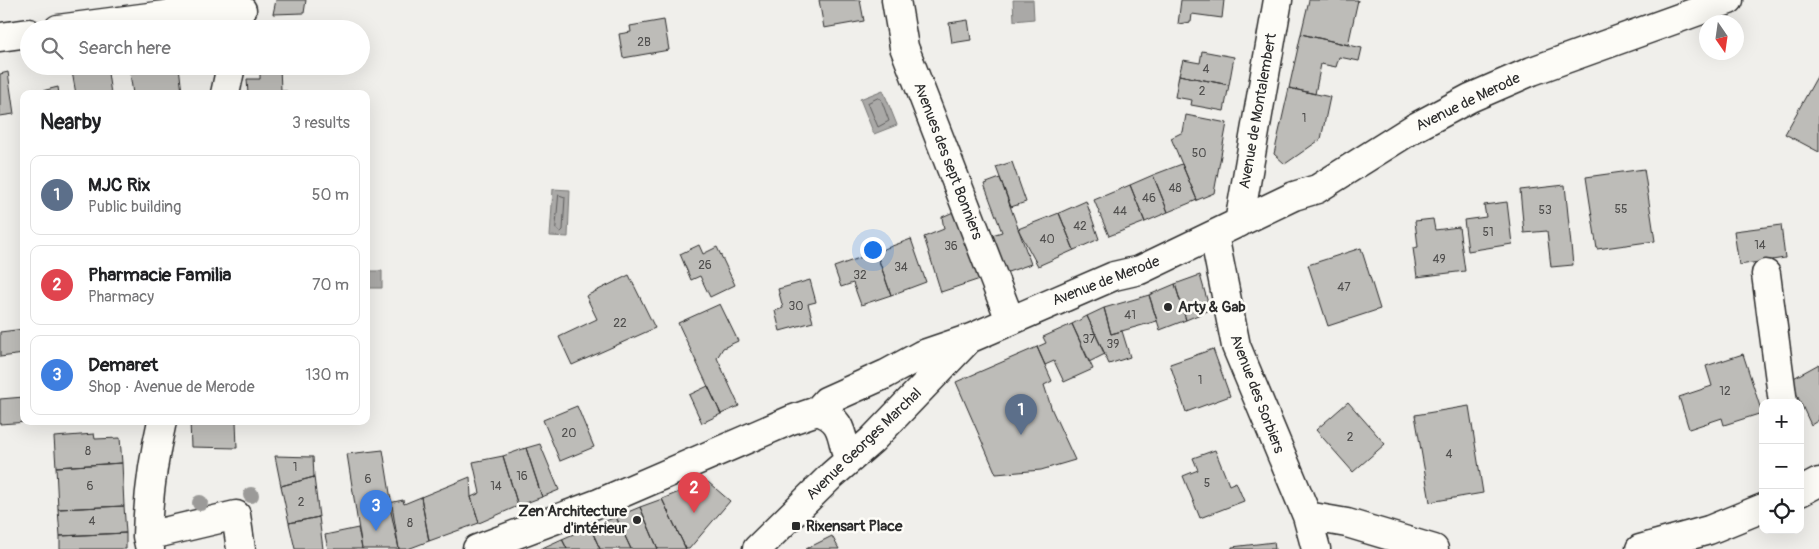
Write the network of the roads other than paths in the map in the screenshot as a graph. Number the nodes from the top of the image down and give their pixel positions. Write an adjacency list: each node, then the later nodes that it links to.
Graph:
1 (896, 0): 13 (street, Avenues des sept Bonniers)
2 (1278, 0): 10 (street, Avenue de Montalembert)
3 (1729, 0): 10 (street, Avenue de Merode)
4 (241, 13): 5 (street)
5 (126, 20)
6 (20, 34): 7 (street)
7 (0, 37)
8 (229, 75): 9 (street)
9 (227, 90)
10 (1238, 223): 11 (street, Avenue de Merode)
11 (1214, 235): 13 (street, Avenue de Merode); 22 (street, Avenue des Sorbiers)
12 (1766, 274): 15 (street)
13 (1010, 320): 14 (street, Avenue de Merode)
14 (971, 338): 16 (street, Avenue de Merode); 18 (street, Avenue Georges Marchal)
15 (1782, 399)
16 (818, 411): 18 (street); 26 (street, Avenue de Merode)
17 (161, 425): 24 (street)
18 (848, 460): 27 (street, Avenue Georges Marchal)
19 (1819, 482): 20 (street)
20 (1804, 490)
21 (1759, 511): 23 (street)
22 (1307, 516): 28 (street, Avenue des Sorbiers); 29 (street)
23 (1715, 539): 30 (street)
24 (148, 542): 25 (street)
25 (241, 549)
26 (477, 549)
27 (757, 549)
28 (1316, 549)
29 (1434, 549)
30 (1640, 549)

